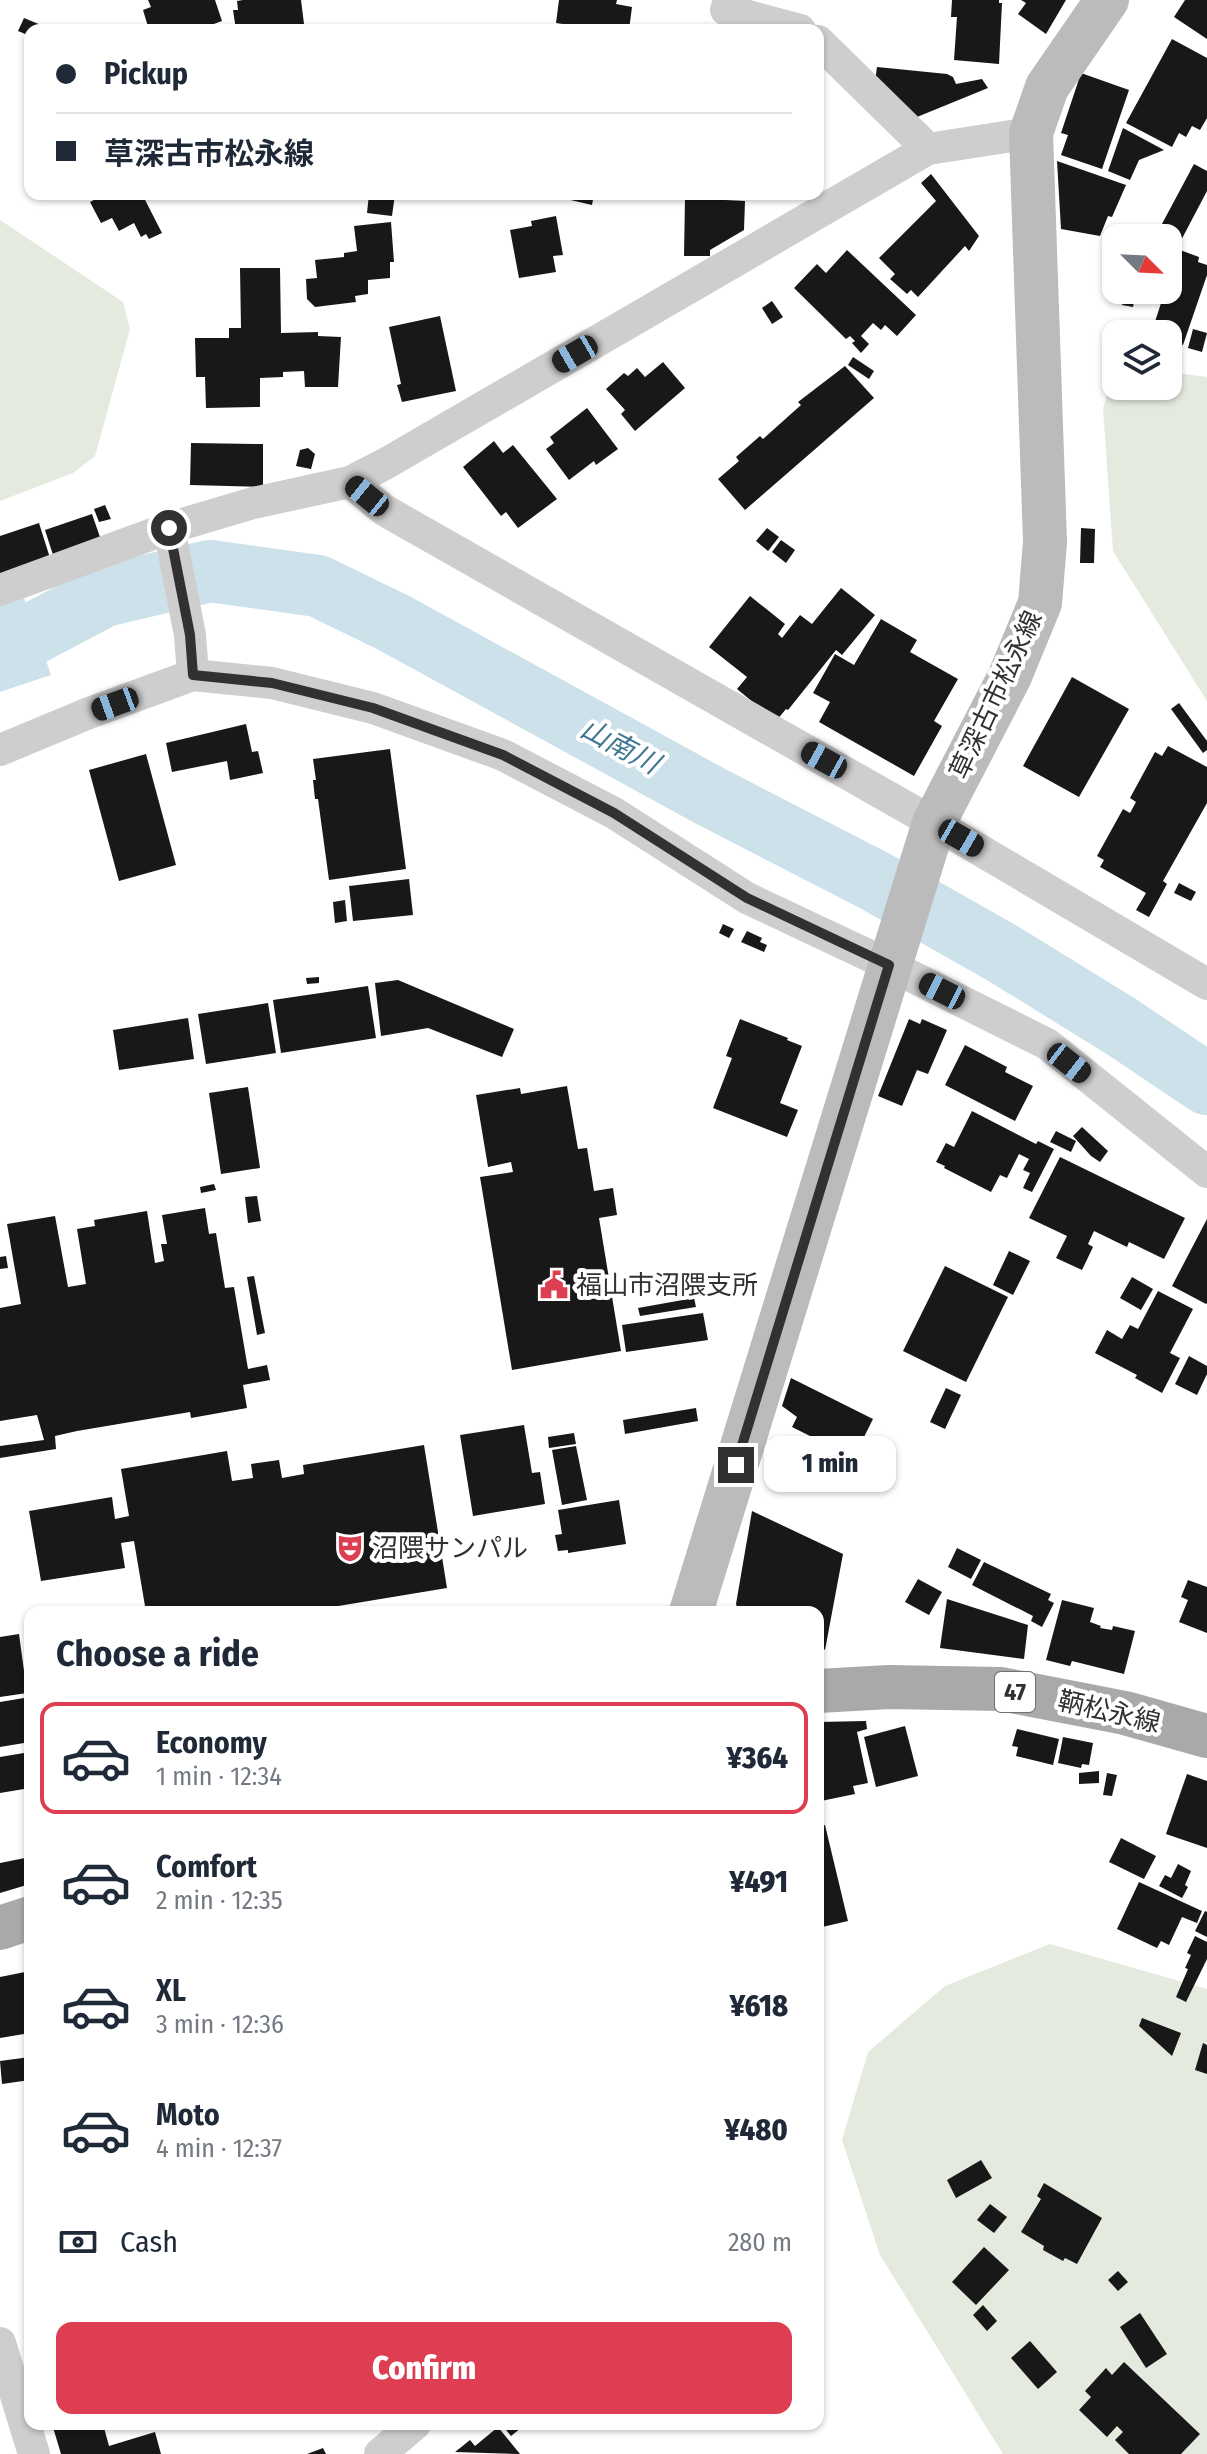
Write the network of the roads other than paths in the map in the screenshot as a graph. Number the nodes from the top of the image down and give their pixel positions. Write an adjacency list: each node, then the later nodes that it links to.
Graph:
1 (729, 0): 3 (street)
2 (1107, 0): 5 (main road, 草深古市松永線)
3 (778, 24)
4 (824, 47): 6 (street)
5 (1031, 133): 6 (street); 12 (main road, 草深古市松永線)
6 (928, 149): 7 (street)
7 (350, 482): 8 (street); 12 (street)
8 (170, 537): 9 (street); 10 (street)
9 (0, 590)
10 (193, 675): 11 (street); 13 (street)
11 (0, 750)
12 (932, 831): 13 (main road, 草深古市松永線); 14 (street)
13 (893, 953): 15 (street); 16 (main road, 草深古市松永線)
14 (1207, 984)
15 (1207, 1172)
16 (693, 1606)
17 (824, 1691): 18 (main road, 鞆松永線 / 47)
18 (1207, 1736)
19 (24, 1920): 20 (main road)
20 (0, 1928)
21 (0, 2343): 22 (street)
22 (24, 2421)
23 (27, 2430): 25 (street)
24 (408, 2430): 26 (street)
25 (34, 2454)
26 (380, 2454)

